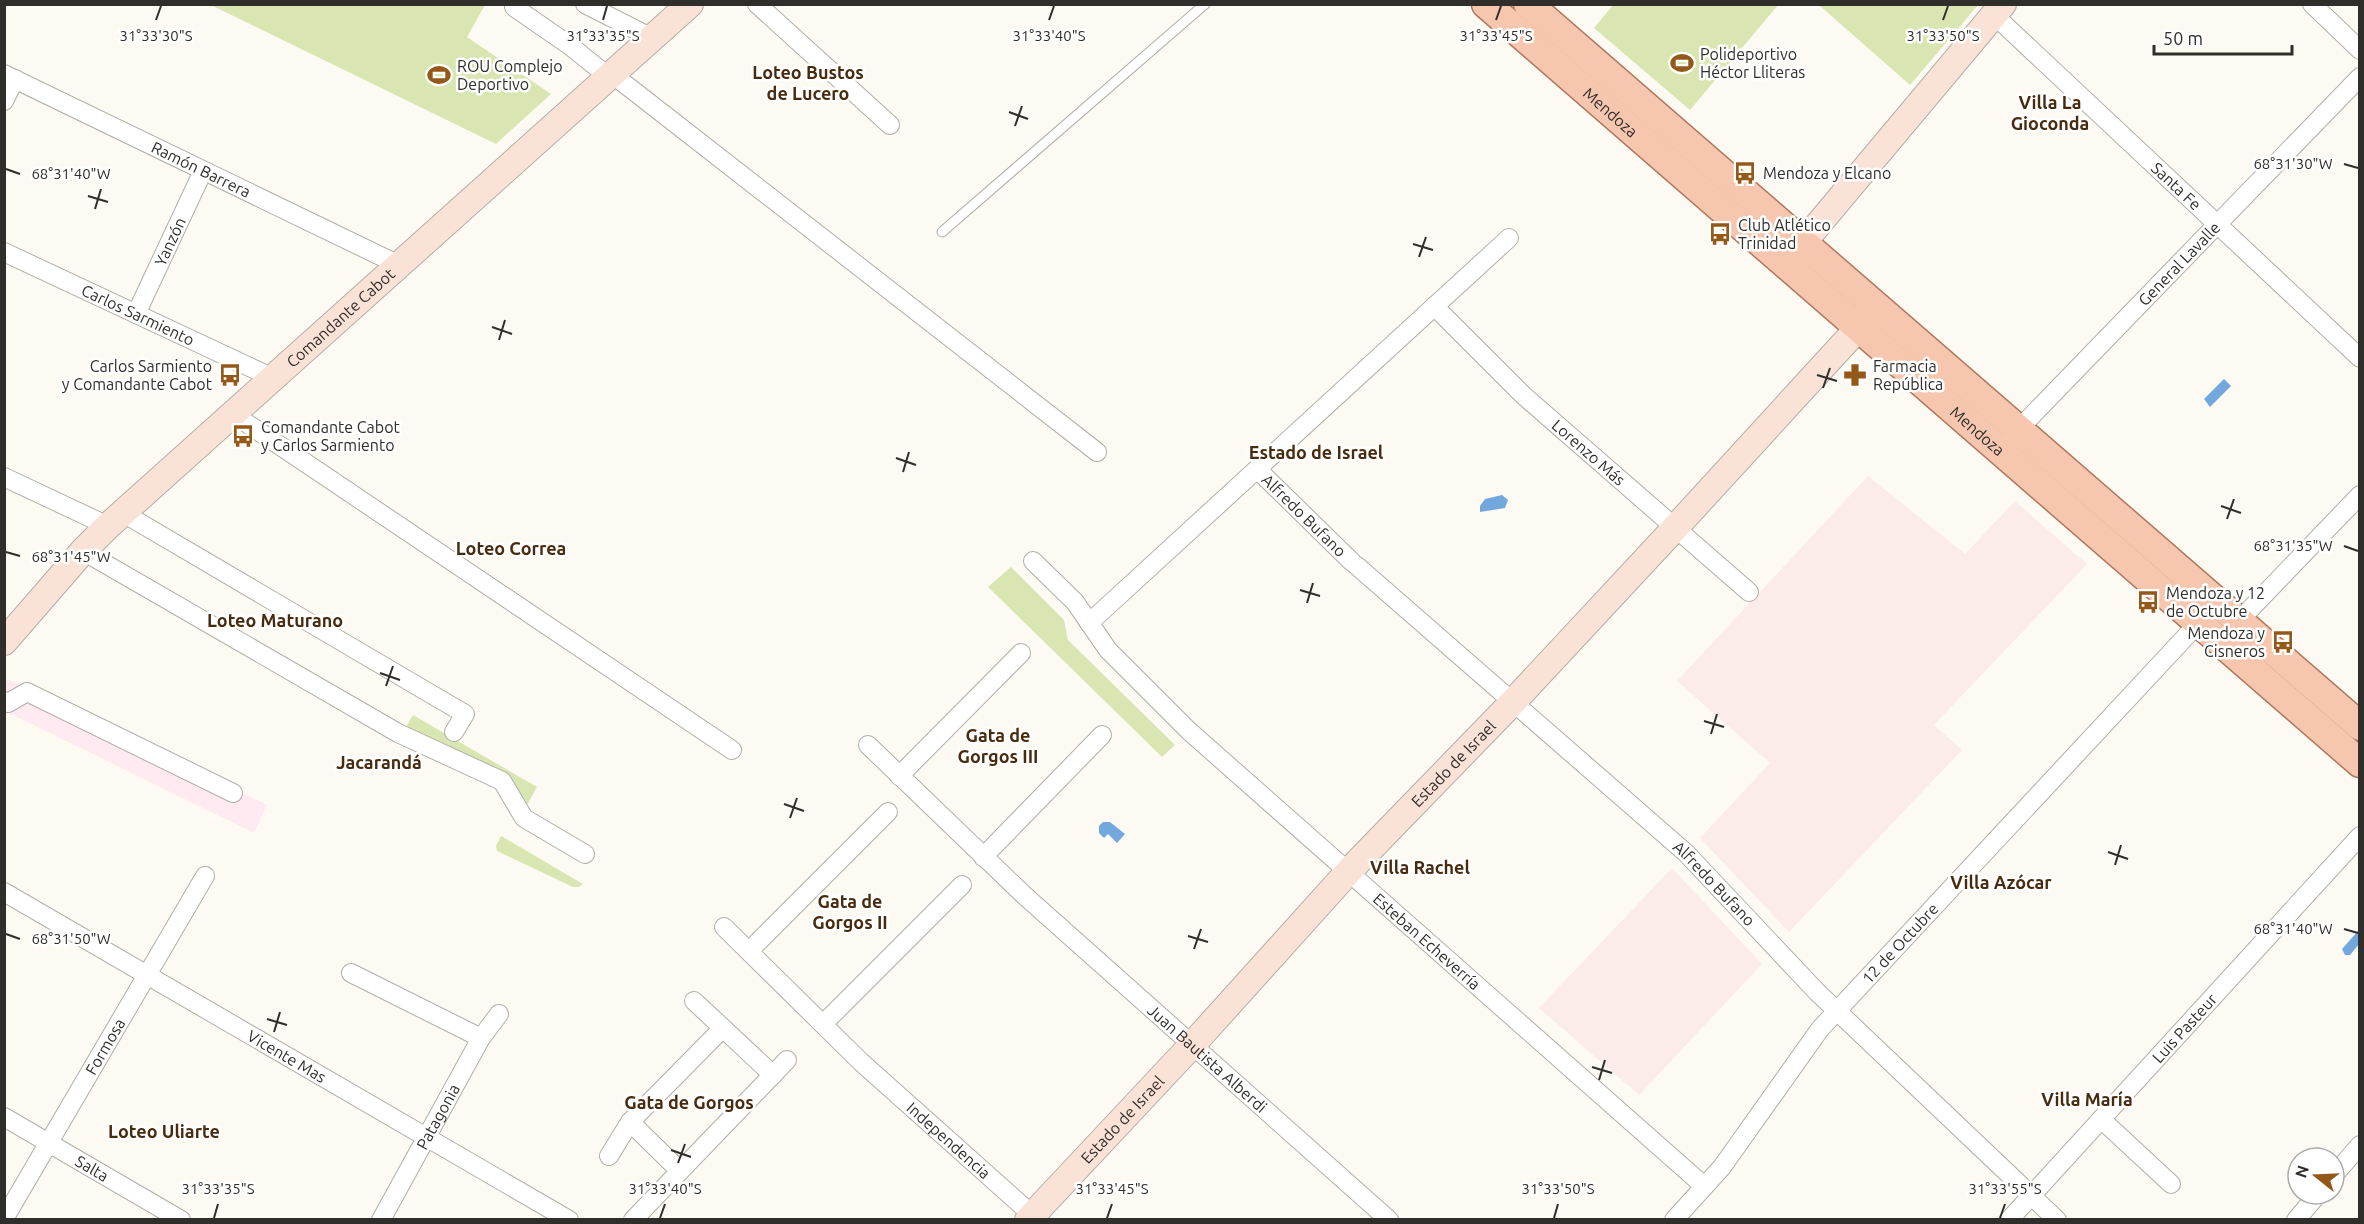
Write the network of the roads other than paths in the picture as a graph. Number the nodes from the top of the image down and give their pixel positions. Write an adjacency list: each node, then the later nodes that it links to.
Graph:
1 (585, 4): 10 (street)
2 (690, 4): 10 (street, Comandante Cabot)
3 (757, 4): 16 (street)
4 (1205, 4): 19 (lane)
5 (1486, 4): 22 (main road, Mendoza)
6 (1528, 4): 22 (main road, Mendoza)
7 (2312, 4): 11 (street)
8 (514, 7): 13 (street)
9 (1999, 10): 18 (street, Santa Fe); 22 (street)
10 (652, 38): 13 (street, Comandante Cabot)
11 (2360, 50)
12 (10, 76): 15 (street); 17 (street, Ramón Barrera)
13 (610, 76): 23 (street, Comandante Cabot); 31 (street)
14 (2360, 77): 18 (street, General Lavalle)
15 (4, 101)
16 (890, 125)
17 (203, 171): 23 (street, Ramón Barrera); 25 (street, Yanzón)
18 (2217, 224): 27 (street, Santa Fe); 30 (street, General Lavalle)
19 (942, 232)
20 (1509, 238): 24 (street)
21 (4, 252): 25 (street, Carlos Sarmiento)
22 (1794, 253): 26 (main road, Mendoza)
23 (399, 265): 28 (street, Comandante Cabot)
24 (1434, 306): 32 (street); 36 (street, Lorenzo Más)
25 (136, 314): 28 (street, Carlos Sarmiento)
26 (1867, 317): 30 (main road, Mendoza); 36 (street, Estado de Israel)
27 (2360, 358)
28 (273, 378): 29 (street, Comandante Cabot)
29 (233, 414): 35 (street, Comandante Cabot); 50 (street)
30 (2009, 440): 40 (main road, Mendoza)
31 (1096, 452)
32 (1257, 469): 41 (street); 45 (street, Alfredo Bufano)
33 (4, 477): 35 (street)
34 (2360, 495): 40 (street, 12 de Octubre)
35 (115, 519): 37 (street, Comandante Cabot); 47 (street)
36 (1676, 528): 39 (street, Lorenzo Más); 45 (street, Estado de Israel)
37 (83, 551): 42 (street, Comandante Cabot); 56 (street)
38 (1033, 561): 41 (street, Esteban Echeverría)
39 (1749, 592)
40 (2218, 622): 46 (main road, Mendoza); 51 (main road, Mendoza); 67 (street, 12 de Octubre)
41 (1089, 623): 58 (street, Esteban Echeverría)
42 (4, 642)
43 (1021, 653): 52 (street)
44 (4, 701): 53 (street)
45 (1513, 702): 58 (street, Estado de Israel); 67 (street, Alfredo Bufano)
46 (2360, 726)
47 (453, 732)
48 (1102, 735): 57 (street)
49 (868, 745): 52 (street, Juan Bautista Alberdi)
50 (732, 750)
51 (2360, 763)
52 (899, 776): 57 (street, Juan Bautista Alberdi)
53 (232, 793)
54 (888, 812): 63 (street)
55 (2360, 836): 76 (street, Luis Pasteur)
56 (585, 854)
57 (983, 857): 72 (street, Juan Bautista Alberdi)
58 (1348, 872): 72 (street, Estado de Israel); 85 (street, Esteban Echeverría)
59 (205, 876): 65 (street, Formosa)
60 (962, 885): 69 (street)
61 (4, 892): 65 (street, Vicente Mas)
62 (724, 927): 63 (street, Independencia)
63 (749, 951): 69 (street, Independencia)
64 (351, 973): 71 (street)
65 (147, 975): 78 (street, Vicente Mas); 79 (street, Formosa)
66 (694, 1001): 70 (street)
67 (1837, 1011): 85 (street, 12 de Octubre); 86 (street, Alfredo Bufano)
68 (499, 1014): 71 (street, Patagonia)
69 (823, 1024): 88 (street, Independencia)
70 (723, 1028): 74 (street); 77 (street)
71 (481, 1038): 78 (street, Patagonia)
72 (1192, 1044): 88 (street, Estado de Israel); 94 (street, Juan Bautista Alberdi)
73 (787, 1060): 74 (street)
74 (773, 1075): 83 (street)
75 (4, 1117): 79 (street, Salta)
76 (2101, 1119): 84 (street); 86 (street, Luis Pasteur)
77 (630, 1122): 81 (street); 83 (street)
78 (428, 1138): 91 (street, Patagonia); 92 (street, Vicente Mas)
79 (49, 1143): 89 (street, Formosa); 90 (street, Salta)
80 (2360, 1146): 82 (street)
81 (609, 1156)
82 (2346, 1162)
83 (680, 1171): 93 (street)
84 (2171, 1184)
85 (1704, 1186): 95 (street, 12 de Octubre)
86 (2031, 1195): 96 (street, Luis Pasteur); 97 (street, Alfredo Bufano)
87 (2308, 1206): 98 (street)
88 (1033, 1218)
89 (4, 1219)
90 (181, 1220)
91 (381, 1220)
92 (569, 1220)
93 (633, 1220)
94 (1389, 1220)
95 (1674, 1220)
96 (2009, 1220)
97 (2057, 1220)
98 (2296, 1220)

